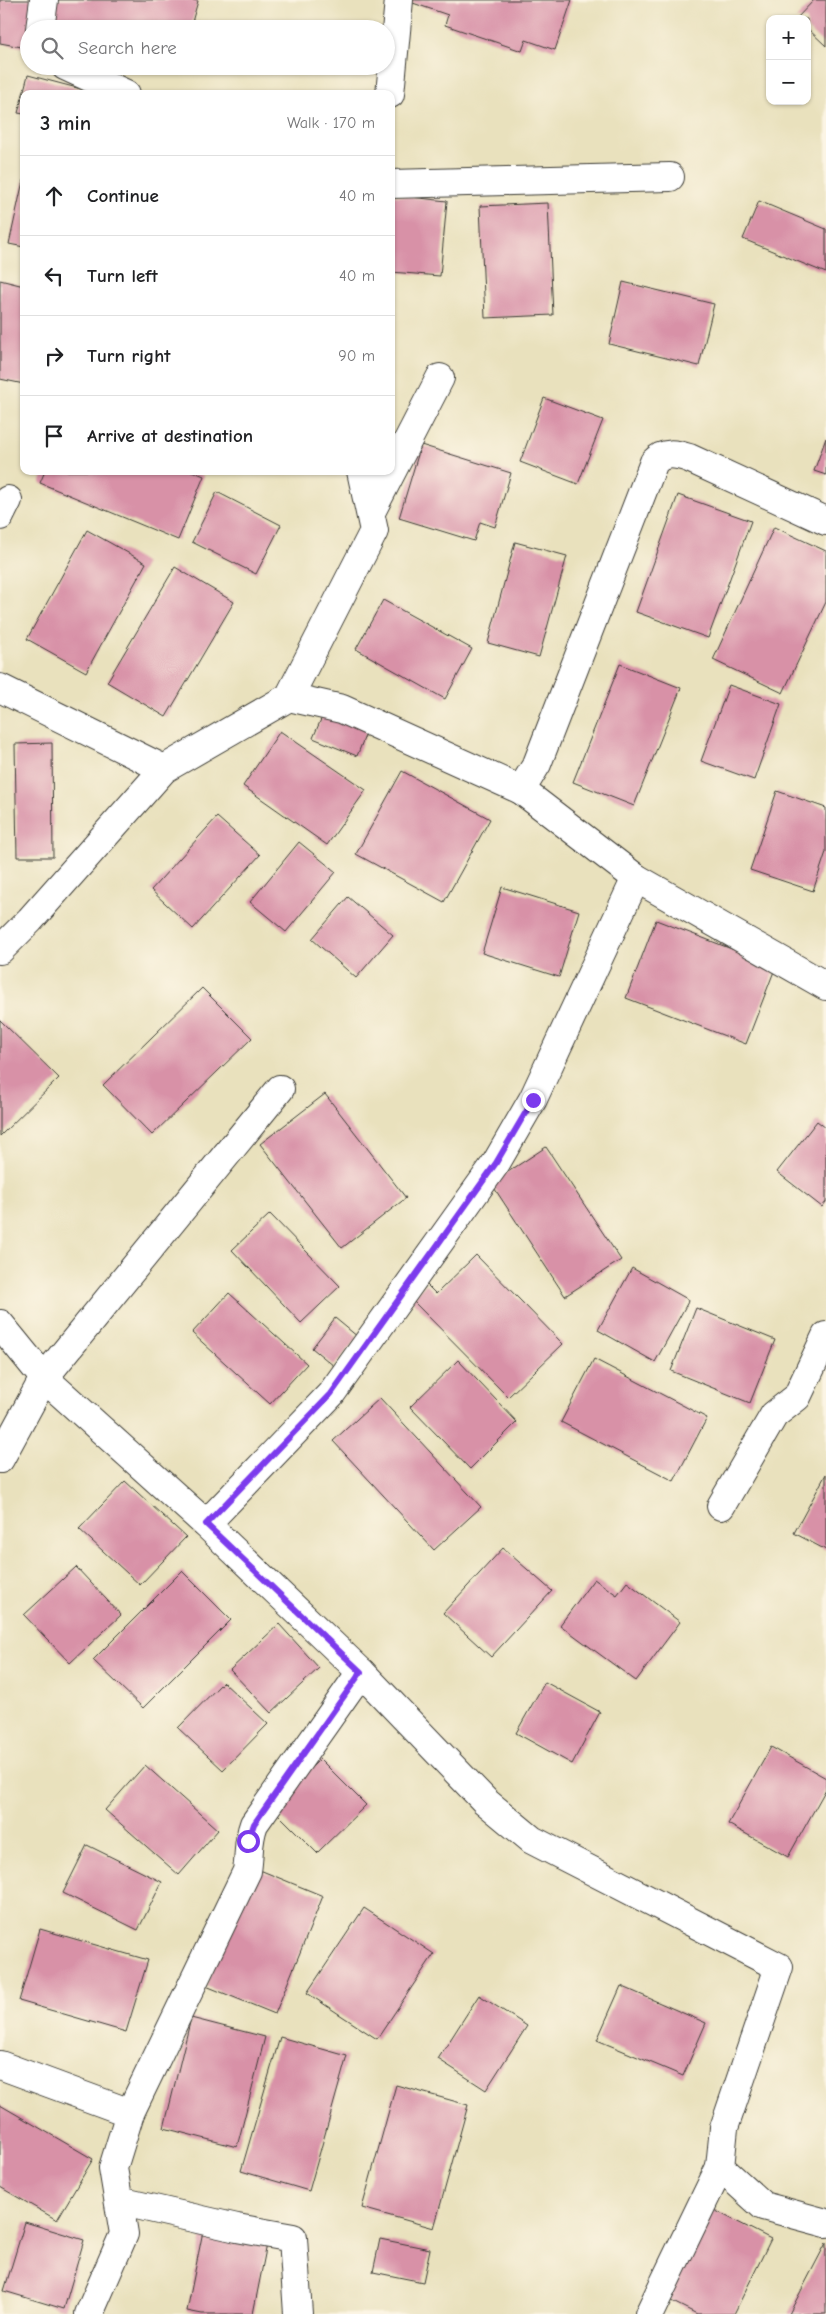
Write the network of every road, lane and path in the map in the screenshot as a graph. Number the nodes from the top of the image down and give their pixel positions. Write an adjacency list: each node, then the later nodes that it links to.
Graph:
1 (44, 0): 3 (street)
2 (399, 0): 4 (street)
3 (41, 20)
4 (395, 42)
5 (85, 75): 7 (street)
6 (392, 75): 8 (street)
7 (117, 90)
8 (390, 90)
9 (670, 178): 10 (street)
10 (395, 184)
11 (440, 378): 12 (street)
12 (395, 465)
13 (362, 475): 15 (street)
14 (390, 475): 15 (street)
15 (371, 512): 18 (street)
16 (826, 521): 20 (street)
17 (0, 688): 19 (street)
18 (289, 697): 19 (street); 20 (street)
19 (164, 769): 22 (street)
20 (521, 790): 21 (street)
21 (636, 878): 23 (street); 30 (street)
22 (0, 950)
23 (826, 986)
24 (280, 1089): 27 (street)
25 (0, 1324): 27 (street)
26 (826, 1336): 29 (street)
27 (44, 1378): 28 (street); 30 (street)
28 (0, 1459)
29 (721, 1506)
30 (206, 1524): 31 (street)
31 (361, 1672): 33 (street); 34 (street)
32 (0, 2065): 33 (street)
33 (130, 2113): 35 (street)
34 (720, 2167): 36 (street); 39 (street)
35 (119, 2201): 37 (street); 38 (street)
36 (826, 2224)
37 (89, 2314)
38 (298, 2314)
39 (649, 2314)

